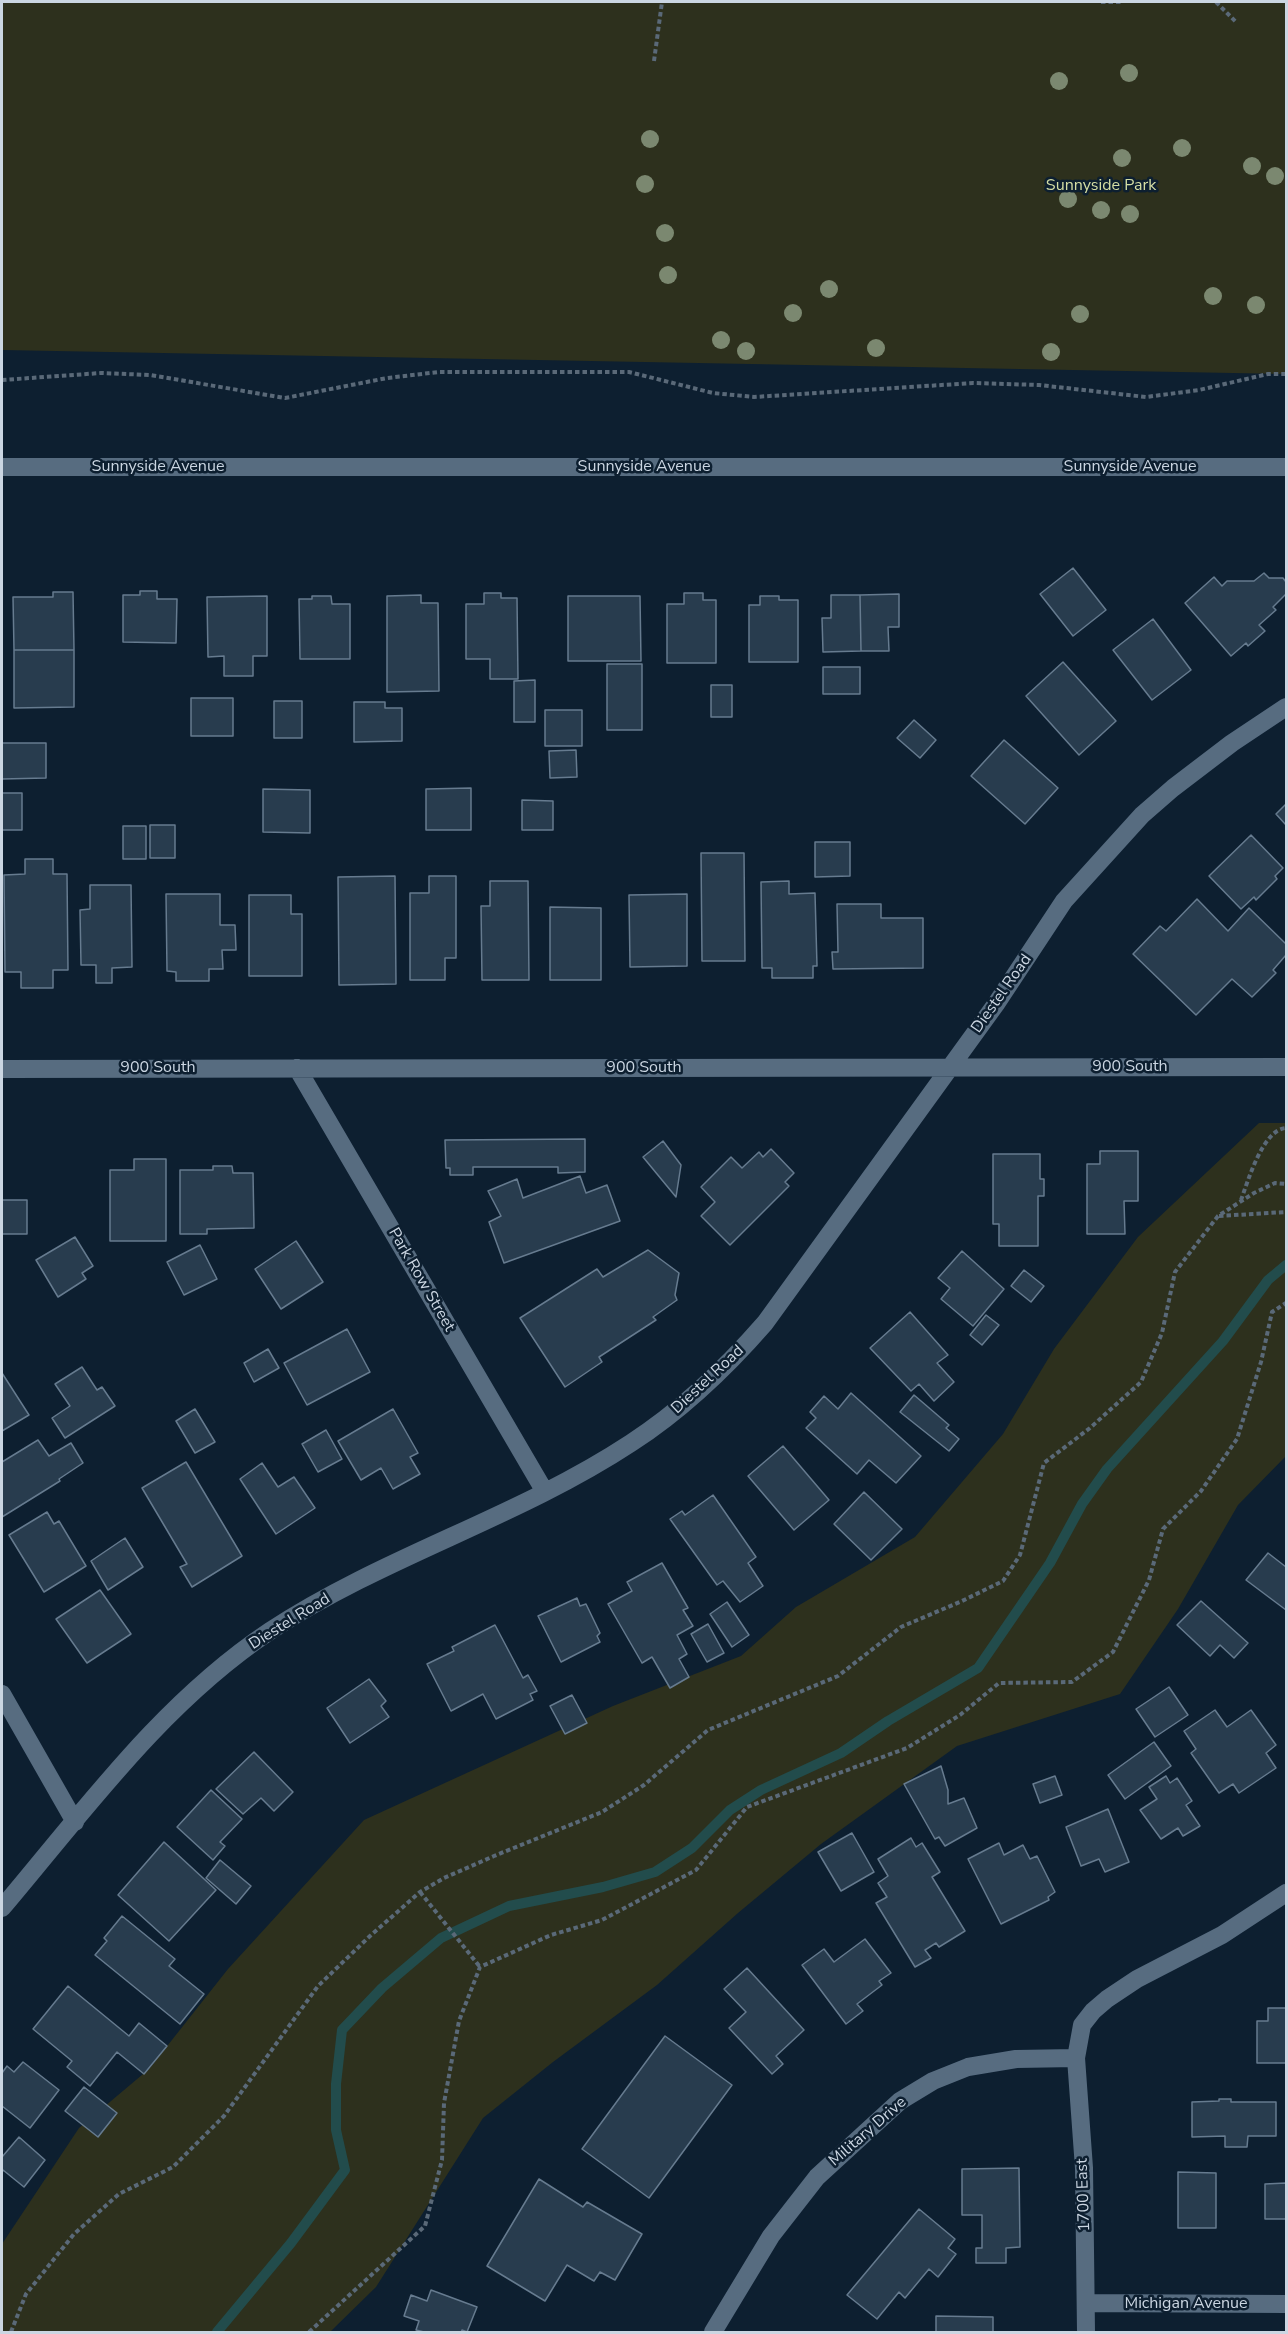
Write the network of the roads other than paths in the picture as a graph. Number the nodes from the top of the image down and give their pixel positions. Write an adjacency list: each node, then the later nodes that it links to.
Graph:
1 (2, 467): 2 (street, Sunnyside Avenue)
2 (1287, 467)
3 (1287, 707): 4 (street, Diestel Road)
4 (950, 1067): 5 (street, 900 South); 6 (street, 900 South); 8 (street, Diestel Road)
5 (1287, 1067)
6 (297, 1068): 7 (street, 900 South); 8 (street, Park Row Street)
7 (2, 1069)
8 (545, 1492): 10 (street, Diestel Road)
9 (2, 1694): 10 (street)
10 (75, 1822): 12 (street, Diestel Road)
11 (1287, 1893): 13 (street)
12 (2, 1908)
13 (1076, 2058): 14 (street, 1700 East); 16 (street, Military Drive)
14 (1086, 2303): 15 (street, Michigan Avenue); 17 (street, 1700 East)
15 (1287, 2304)
16 (713, 2332)
17 (1086, 2332)

